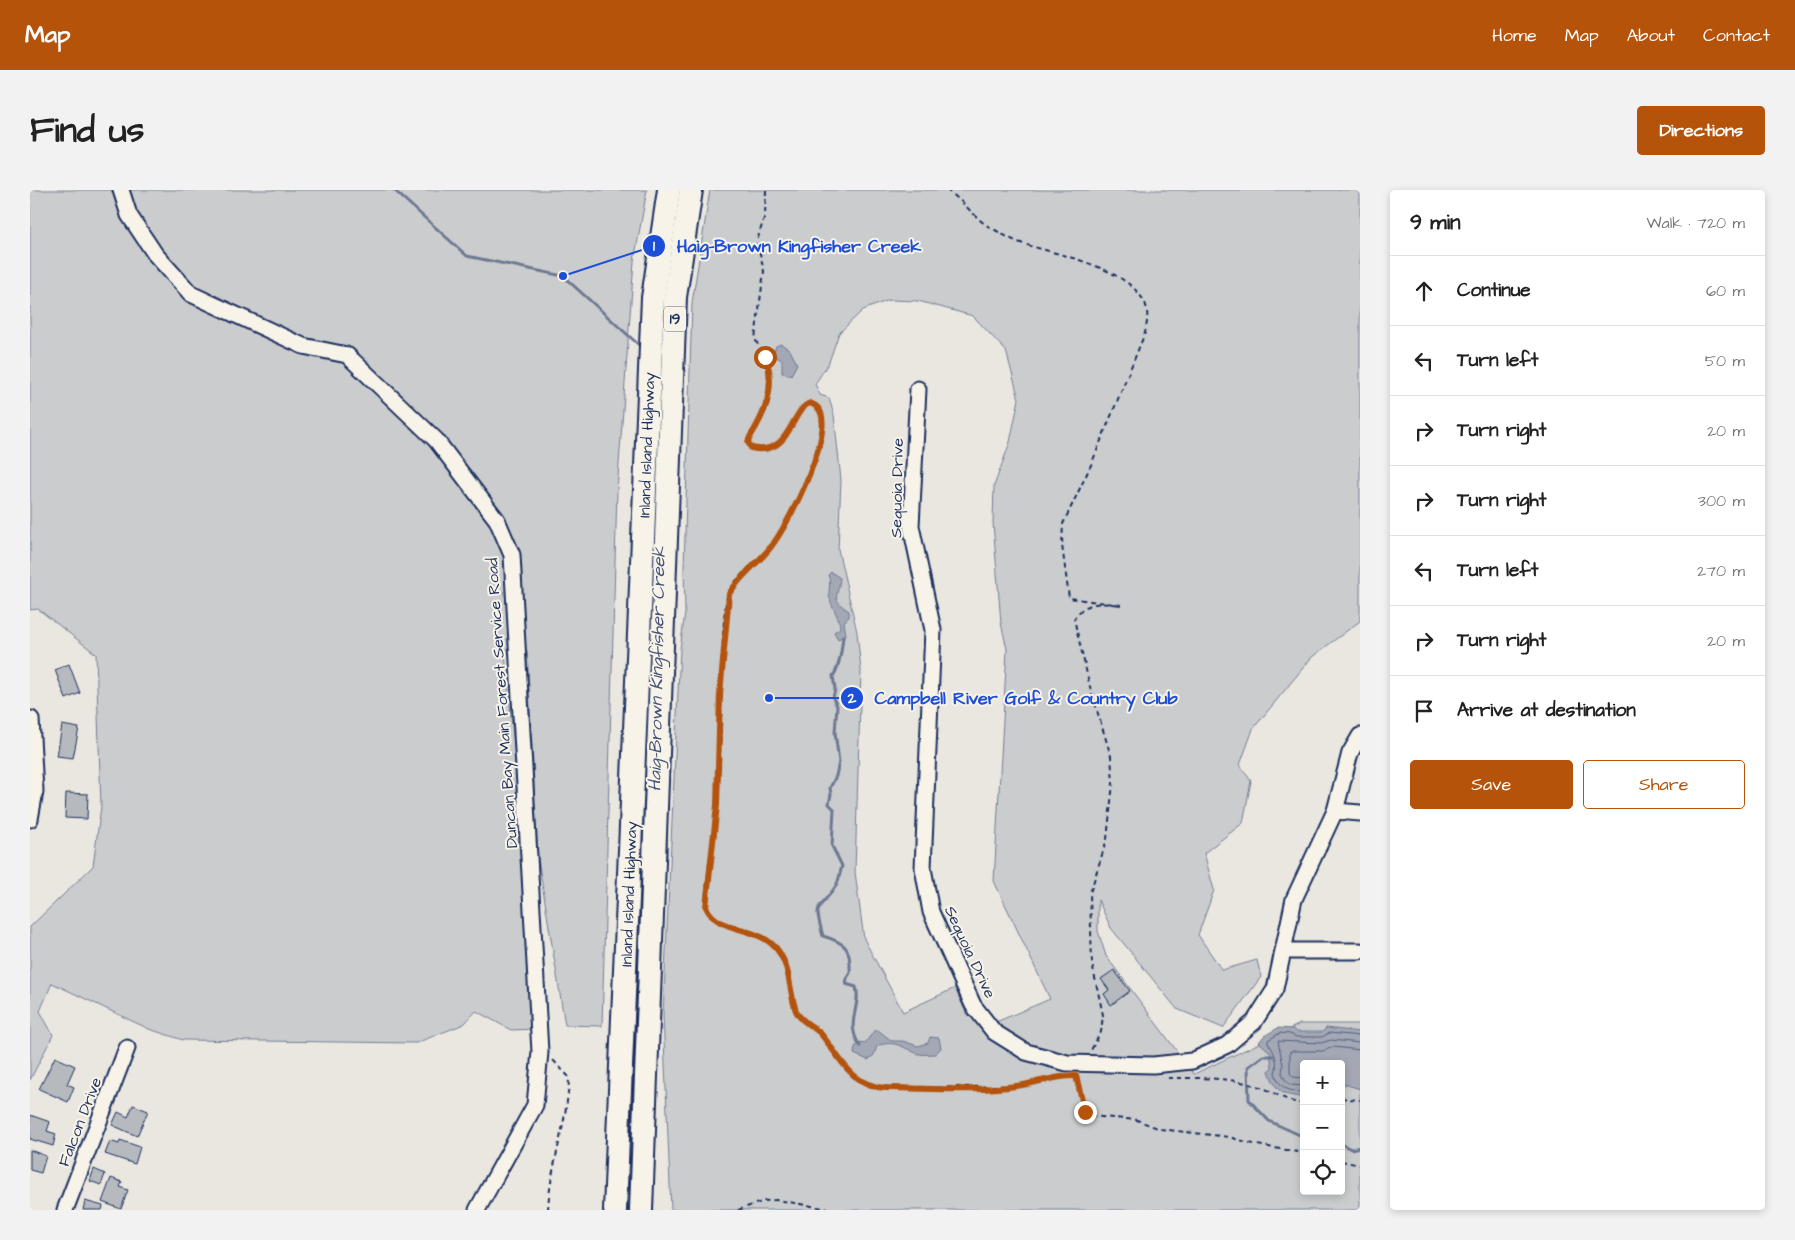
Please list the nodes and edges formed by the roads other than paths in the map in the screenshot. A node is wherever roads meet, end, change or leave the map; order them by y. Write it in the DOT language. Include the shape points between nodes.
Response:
graph roads {
  1 [pos="121,190"];
  2 [pos="669,190"];
  3 [pos="691,190"];
  4 [pos="918,388"];
  5 [pos="30,719"];
  6 [pos="1360,736"];
  7 [pos="1335,811"];
  8 [pos="1360,813"];
  9 [pos="30,819"];
  10 [pos="1283,951"];
  11 [pos="1360,952"];
  12 [pos="127,1048"];
  13 [pos="65,1210"];
  14 [pos="476,1210"];
  15 [pos="615,1210"];
  16 [pos="641,1210"];
  1 -- 14 [label="street, Duncan Bay Main Forest Service Road" via="129,215 155,254 191,294 303,346 348,355 436,440 497,520 512,555 540,1048 535,1105"];
  2 -- 15 [label="highway, Inland Island Highway / 19" via="653,298"];
  3 -- 16 [label="highway, Inland Island Highway / 19" via="675,297"];
  4 -- 10 [label="street, Sequoia Drive" via="911,526 933,630 923,868 931,912 973,1005 994,1032 1026,1052 1067,1063 1153,1065 1192,1061 1227,1045 1254,1022 1275,988"];
  5 -- 9 [label="street" via="35,791"];
  6 -- 7 [label="street, Sequoia Drive" via="1350,753"];
  7 -- 8 [label="street"];
  7 -- 10 [label="street, Sequoia Drive" via="1294,899"];
  10 -- 11 [label="street"];
  12 -- 13 [label="street, Falcon Drive"];
}
